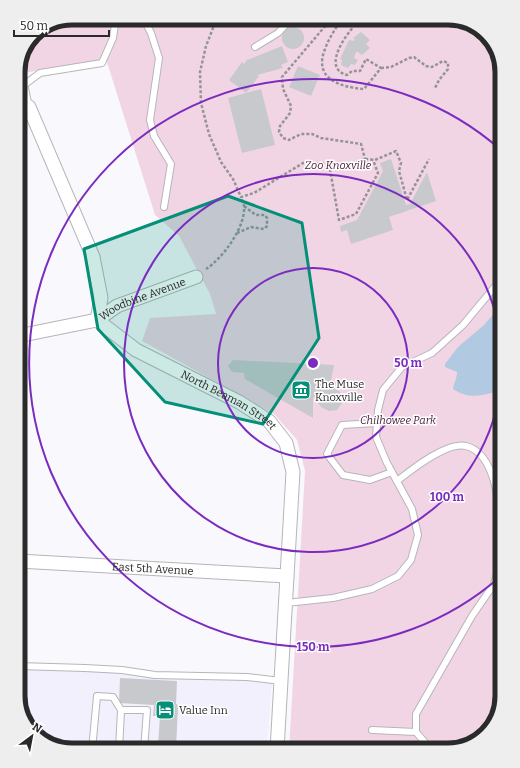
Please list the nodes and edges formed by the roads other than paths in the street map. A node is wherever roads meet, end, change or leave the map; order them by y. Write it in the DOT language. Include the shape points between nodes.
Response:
graph roads {
  1 [pos="115,25"];
  2 [pos="147,25"];
  3 [pos="285,25"];
  4 [pos="255,47"];
  5 [pos="25,84"];
  6 [pos="25,109"];
  7 [pos="164,206"];
  8 [pos="201,273"];
  9 [pos="495,286"];
  10 [pos="97,320"];
  11 [pos="25,335"];
  12 [pos="377,423"];
  13 [pos="392,472"];
  14 [pos="397,482"];
  15 [pos="495,488"];
  16 [pos="25,560"];
  17 [pos="287,576"];
  18 [pos="495,580"];
  19 [pos="286,603"];
  20 [pos="25,666"];
  21 [pos="281,681"];
  22 [pos="121,710"];
  23 [pos="372,730"];
  24 [pos="416,732"];
  25 [pos="93,743"];
  26 [pos="119,743"];
  27 [pos="145,743"];
  28 [pos="278,743"];
  29 [pos="425,743"];
  1 -- 5 [label="lane" via="113,38 102,63 40,73"];
  2 -- 7 [label="lane" via="159,58 150,120 154,136 171,164"];
  3 -- 4 [label="lane" via="278,33"];
  6 -- 10 [label="street" via="93,257 101,298"];
  8 -- 10 [label="street, Woodbine Avenue" via="117,306"];
  9 -- 12 [label="lane" via="463,325 432,353 402,367 383,390"];
  10 -- 11 [label="street, Woodbine Avenue"];
  10 -- 17 [label="street, North Beaman Street" via="136,350 239,402 269,421 286,443 293,472"];
  12 -- 13 [label="lane" via="376,437"];
  12 -- 13 [label="lane" via="342,425 327,454 344,475 370,480"];
  13 -- 14 [label="lane"];
  14 -- 15 [label="lane" via="441,450 465,445 485,460"];
  14 -- 19 [label="lane" via="412,509 418,535 411,560 398,576 372,589 332,598"];
  16 -- 17 [label="street, East 5th Avenue"];
  17 -- 19 [label="street, North Beaman Street"];
  18 -- 24 [label="lane" via="416,714"];
  19 -- 21 [label="street, North Beaman Street"];
  20 -- 21 [label="lane"];
  21 -- 28 [label="street, North Beaman Street"];
  22 -- 25 [label="lane" via="113,698 97,696"];
  22 -- 26 [label="lane"];
  22 -- 27 [label="lane" via="147,710"];
  23 -- 24 [label="lane"];
  24 -- 29 [label="lane"];
}
